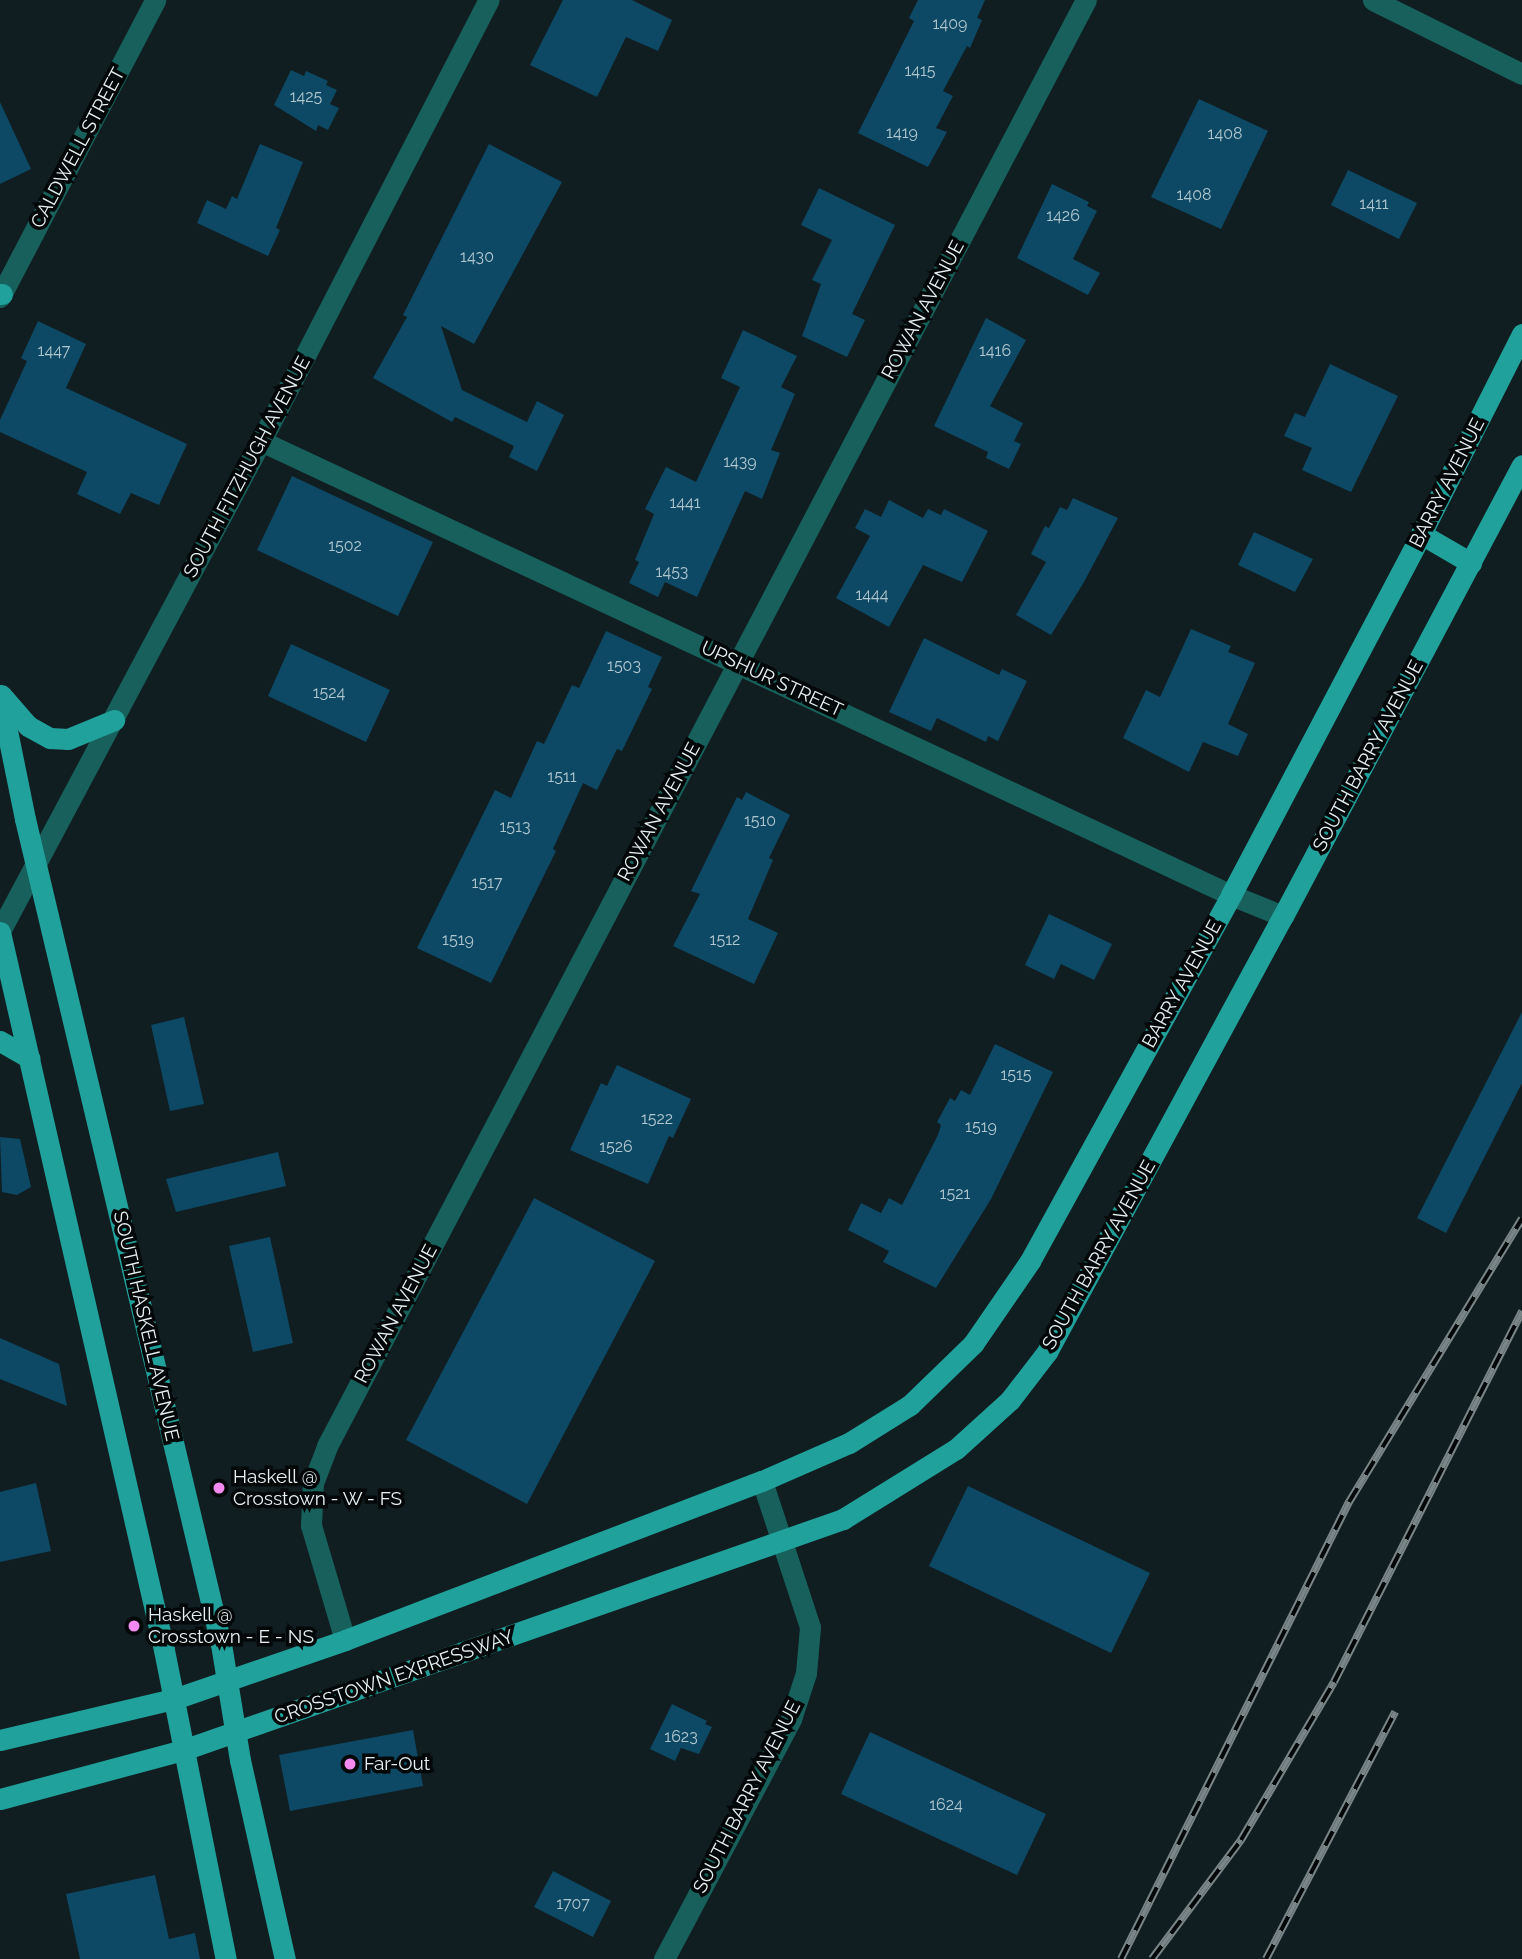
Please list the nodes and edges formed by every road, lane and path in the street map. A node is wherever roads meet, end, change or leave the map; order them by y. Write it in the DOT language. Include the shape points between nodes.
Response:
graph roads {
  1 [pos="155,0"];
  2 [pos="489,0"];
  3 [pos="1086,0"];
  4 [pos="1373,0"];
  5 [pos="1522,74"];
  6 [pos="1,295"];
  7 [pos="1522,334"];
  8 [pos="261,442"];
  9 [pos="1522,465"];
  10 [pos="1421,534"];
  11 [pos="1471,563"];
  12 [pos="737,663"];
  13 [pos="0,695"];
  14 [pos="114,720"];
  15 [pos="37,862"];
  16 [pos="1231,895"];
  17 [pos="1283,916"];
  18 [pos="0,932"];
  19 [pos="0,1041"];
  20 [pos="30,1058"];
  21 [pos="762,1481"];
  22 [pos="784,1540"];
  23 [pos="345,1640"];
  24 [pos="228,1683"];
  25 [pos="174,1699"];
  26 [pos="236,1732"];
  27 [pos="0,1740"];
  28 [pos="183,1750"];
  29 [pos="0,1799"];
  30 [pos="226,1959"];
  31 [pos="285,1959"];
  32 [pos="664,1959"];
  1 -- 6 [label="street, CALDWELL STREET"];
  2 -- 8 [label="street, SOUTH FITZHUGH AVENUE"];
  3 -- 12 [label="street, ROWAN AVENUE"];
  4 -- 5 [label="street"];
  7 -- 10 [label="main road, BARRY AVENUE"];
  8 -- 12 [label="street, UPSHUR STREET"];
  8 -- 14 [label="street, SOUTH FITZHUGH AVENUE"];
  9 -- 11 [label="main road, SOUTH BARRY AVENUE"];
  10 -- 11 [label="main road"];
  10 -- 16 [label="main road, BARRY AVENUE"];
  11 -- 17 [label="main road, SOUTH BARRY AVENUE"];
  12 -- 16 [label="street, UPSHUR STREET"];
  12 -- 23 [label="street, ROWAN AVENUE" via="327,1446 313,1483 311,1525"];
  13 -- 14 [label="main road" via="29,726 50,738 68,739"];
  13 -- 15 [label="main road, SOUTH HASKELL AVENUE"];
  14 -- 15 [label="street, SOUTH FITZHUGH AVENUE"];
  15 -- 18 [label="street, SOUTH FITZHUGH AVENUE"];
  15 -- 24 [label="main road, SOUTH HASKELL AVENUE"];
  16 -- 17 [label="street, UPSHUR STREET"];
  16 -- 21 [label="main road, BARRY AVENUE" via="1030,1261 973,1344 910,1405 849,1443"];
  17 -- 22 [label="main road, SOUTH BARRY AVENUE" via="1047,1352 1010,1400 956,1449 906,1482 843,1519"];
  18 -- 20 [label="main road"];
  19 -- 20 [label="main road"];
  20 -- 25 [label="main road"];
  21 -- 22 [label="street"];
  21 -- 23 [label="main road"];
  22 -- 26 [label="main road, CROSSTOWN EXPRESSWAY"];
  22 -- 32 [label="street, SOUTH BARRY AVENUE" via="810,1627 806,1673 791,1718"];
  23 -- 24 [label="main road"];
  24 -- 25 [label="main road"];
  24 -- 26 [label="main road, SOUTH HASKELL AVENUE"];
  25 -- 27 [label="main road"];
  25 -- 28 [label="main road"];
  26 -- 28 [label="main road, CROSSTOWN EXPRESSWAY"];
  26 -- 31 [label="main road, SOUTH HASKELL AVENUE"];
  28 -- 29 [label="main road, CROSSTOWN EXPRESSWAY"];
  28 -- 30 [label="main road"];
}
